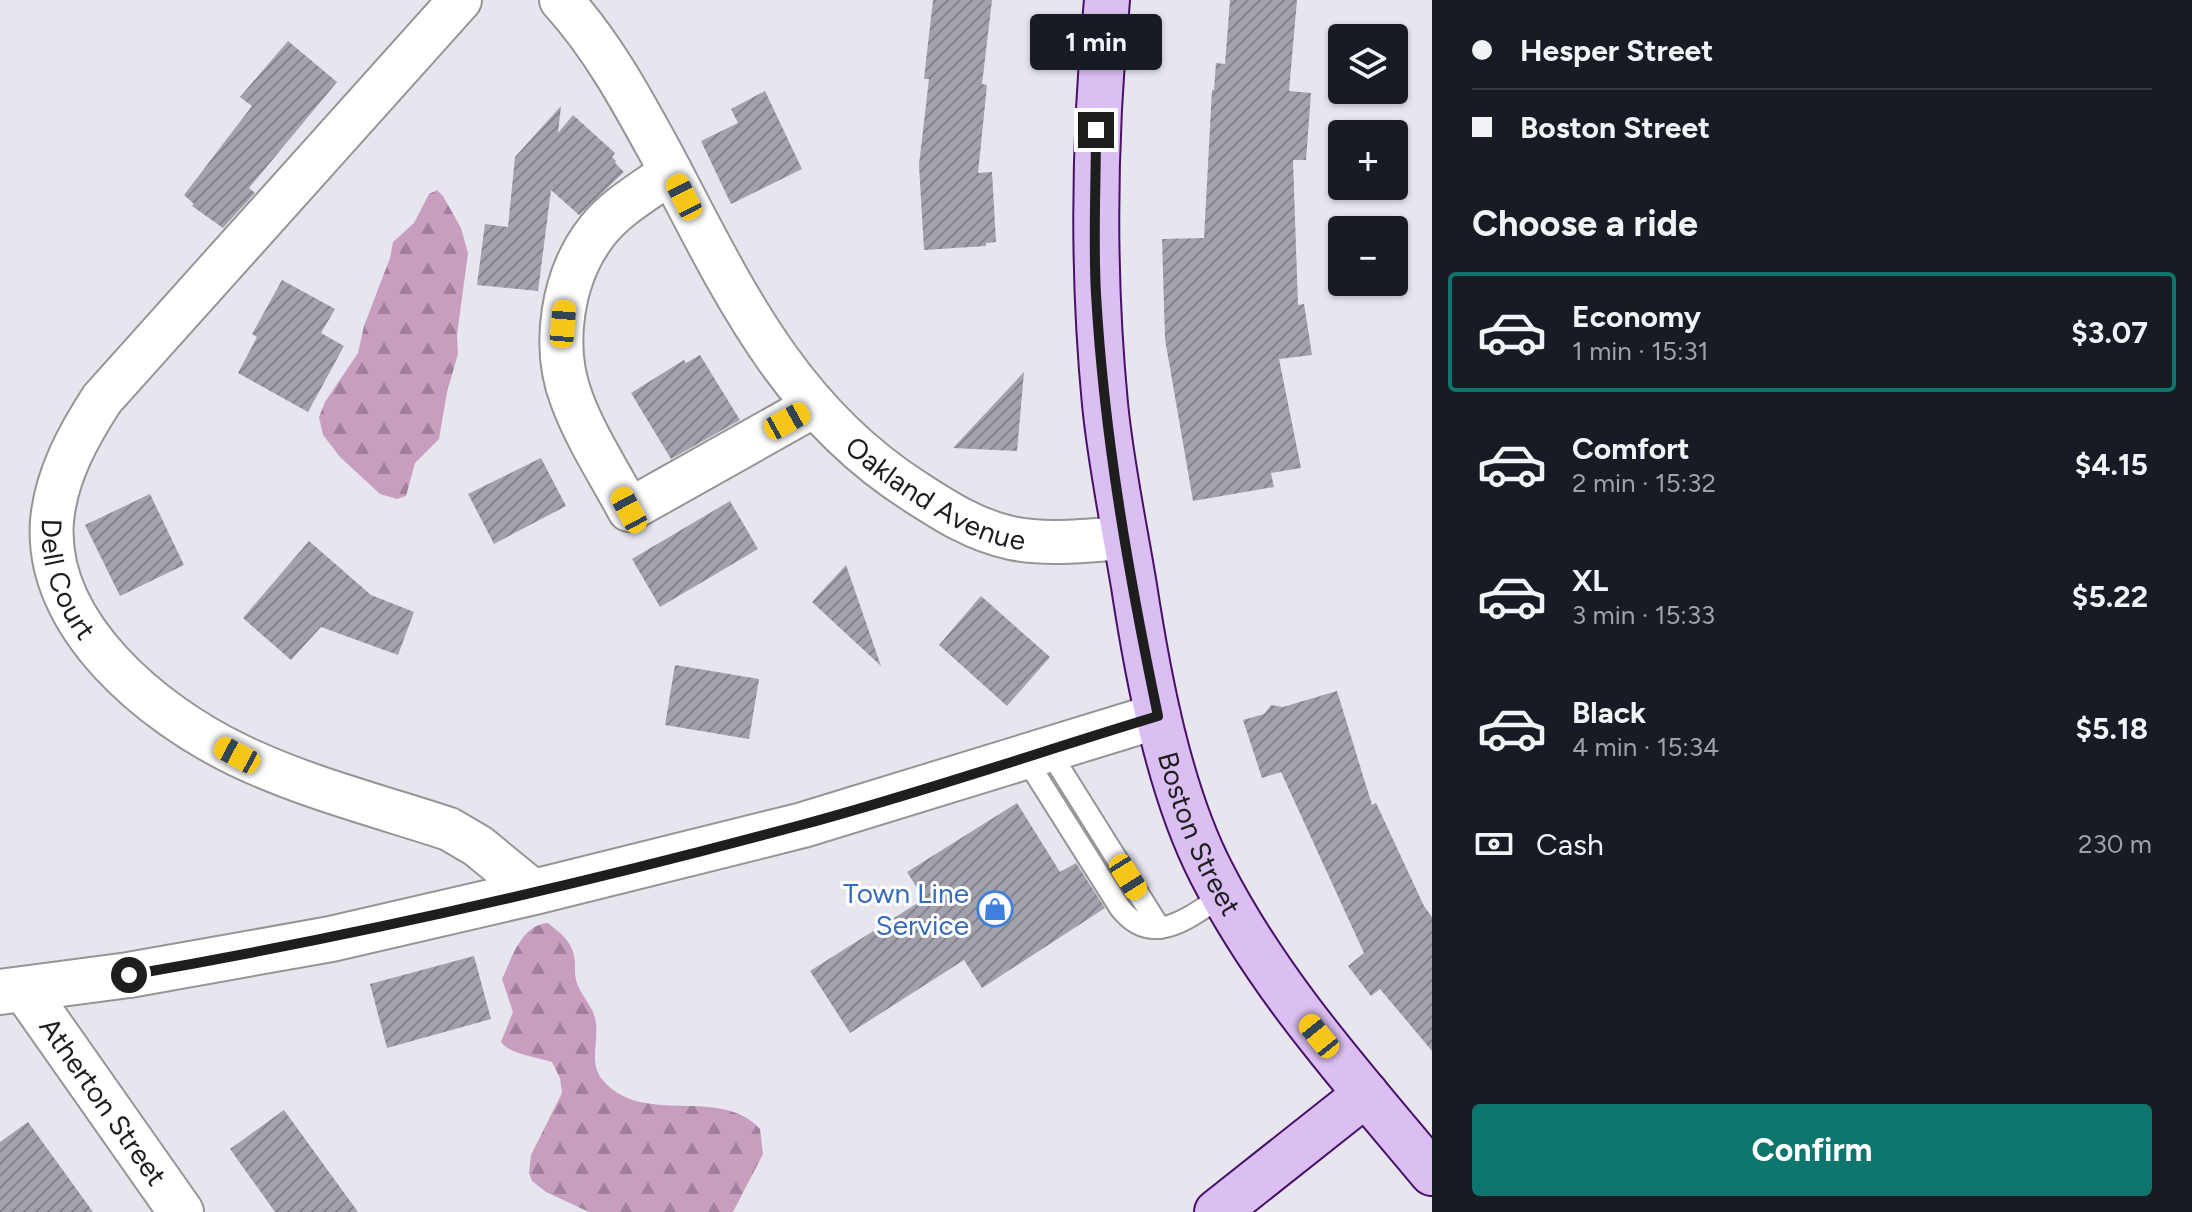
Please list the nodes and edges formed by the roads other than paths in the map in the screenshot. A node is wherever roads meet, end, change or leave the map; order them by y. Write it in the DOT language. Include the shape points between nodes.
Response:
graph roads {
  1 [pos="460,0"];
  2 [pos="561,0"];
  3 [pos="1107,0"];
  4 [pos="671,172"];
  5 [pos="814,406"];
  6 [pos="1126,538"];
  7 [pos="1158,716"];
  8 [pos="1036,753"];
  9 [pos="534,892"];
  10 [pos="1224,895"];
  11 [pos="13,991"];
  12 [pos="1366,1094"];
  13 [pos="1432,1173"];
  14 [pos="181,1212"];
  15 [pos="1217,1212"];
  1 -- 9 [label="street, Dell Court" via="102,399 64,470 53,544 62,586 89,635 154,704 256,763 449,829"];
  2 -- 4 [label="street, Oakland Avenue" via="623,84"];
  3 -- 6 [label="main road, Boston Street" via="1096,130 1096,291 1105,407"];
  4 -- 5 [label="street, Oakland Avenue" via="735,296"];
  4 -- 5 [label="street" via="599,229 581,256 565,305 564,361 572,399 629,510"];
  5 -- 6 [label="street, Oakland Avenue" via="873,463 981,530 1028,540"];
  6 -- 7 [label="main road, Boston Street"];
  7 -- 8 [label="street"];
  7 -- 10 [label="main road, Boston Street" via="1189,816"];
  8 -- 9 [label="street" via="803,825"];
  8 -- 10 [label="lane" via="1125,915 1139,925 1160,928"];
  9 -- 11 [label="street" via="331,939"];
  10 -- 12 [label="main road, Boston Street" via="1255,950"];
  11 -- 14 [label="street, Atherton Street"];
  12 -- 13 [label="main road, Boston Street"];
  12 -- 15 [label="main road"];
}
